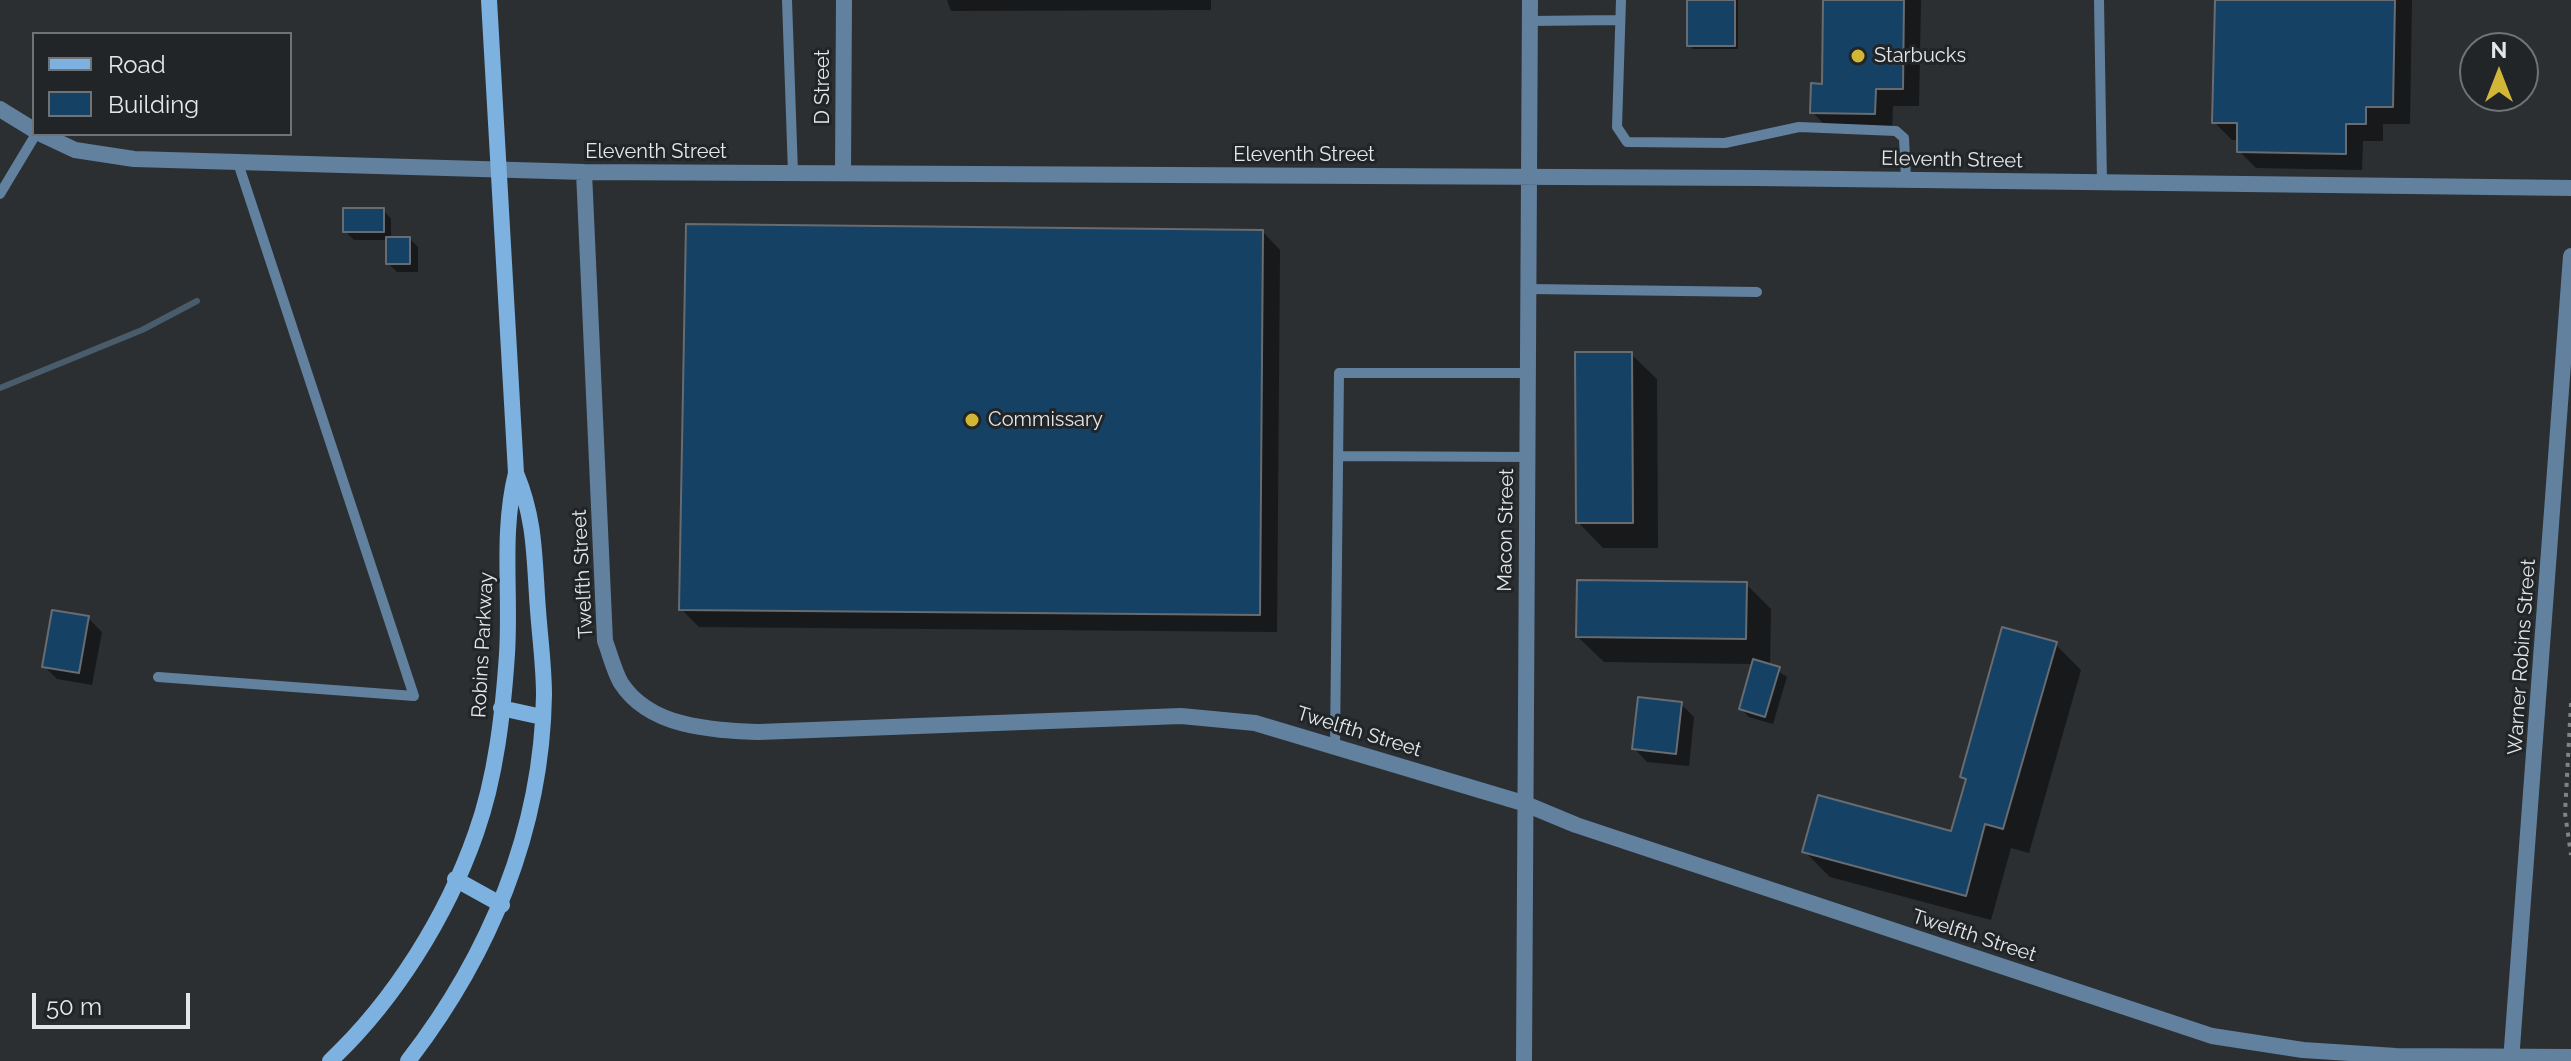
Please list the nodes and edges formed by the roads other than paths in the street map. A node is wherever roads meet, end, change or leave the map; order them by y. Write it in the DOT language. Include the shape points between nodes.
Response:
graph roads {
  1 [pos="489,0"];
  2 [pos="787,0"];
  3 [pos="844,0"];
  4 [pos="1530,0"];
  5 [pos="1621,0"];
  6 [pos="2099,0"];
  7 [pos="1620,20"];
  8 [pos="1530,21"];
  9 [pos="0,109"];
  10 [pos="32,130"];
  11 [pos="35,136"];
  12 [pos="44,136"];
  13 [pos="238,163"];
  14 [pos="499,169"];
  15 [pos="584,172"];
  16 [pos="793,173"];
  17 [pos="843,173"];
  18 [pos="1531,176"];
  19 [pos="1906,179"];
  20 [pos="2102,182"];
  21 [pos="2571,188"];
  22 [pos="0,194"];
  23 [pos="2571,256"];
  24 [pos="1529,289"];
  25 [pos="1757,292"];
  26 [pos="1528,373"];
  27 [pos="1338,456"];
  28 [pos="1527,457"];
  29 [pos="516,473"];
  30 [pos="158,677"];
  31 [pos="501,708"];
  32 [pos="542,717"];
  33 [pos="1335,745"];
  34 [pos="1523,803"];
  35 [pos="455,879"];
  36 [pos="502,905"];
  37 [pos="2571,1057"];
  38 [pos="2511,1059"];
  39 [pos="330,1061"];
  40 [pos="408,1061"];
  41 [pos="1524,1061"];
  1 -- 14 [label="street, Robins Parkway"];
  2 -- 16 [label="lane"];
  3 -- 17 [label="street, D Street"];
  4 -- 8 [label="street, Macon Street"];
  5 -- 7 [label="lane"];
  6 -- 20 [label="lane"];
  7 -- 8 [label="lane"];
  7 -- 19 [label="lane" via="1617,127 1627,142 1725,143 1799,127 1896,131 1904,138"];
  8 -- 18 [label="street, Macon Street"];
  9 -- 10 [label="street, Eleventh Street"];
  11 -- 22 [label="lane"];
  12 -- 13 [label="street, Eleventh Street" via="75,150 134,159"];
  13 -- 14 [label="street, Eleventh Street"];
  13 -- 30 [label="lane" via="414,696"];
  14 -- 15 [label="street, Eleventh Street"];
  14 -- 29 [label="street, Robins Parkway"];
  15 -- 16 [label="street, Eleventh Street"];
  15 -- 33 [label="street, Twelfth Street" via="605,641 621,683 650,711 705,728 759,732 1181,716 1255,723"];
  16 -- 17 [label="street, Eleventh Street"];
  17 -- 18 [label="street, Eleventh Street"];
  18 -- 19 [label="street, Eleventh Street"];
  18 -- 24 [label="street, Macon Street"];
  19 -- 20 [label="street, Eleventh Street"];
  20 -- 21 [label="street, Eleventh Street"];
  23 -- 38 [label="street, Warner Robins Street"];
  24 -- 25 [label="lane"];
  24 -- 26 [label="street, Macon Street"];
  26 -- 27 [label="lane" via="1339,373"];
  26 -- 28 [label="street, Macon Street"];
  27 -- 28 [label="lane"];
  27 -- 33 [label="lane"];
  28 -- 34 [label="street, Macon Street"];
  29 -- 31 [label="street, Robins Parkway" via="506,512 507,651"];
  29 -- 32 [label="street, Robins Parkway" via="531,509"];
  31 -- 32 [label="street"];
  31 -- 35 [label="street, Robins Parkway" via="476,833"];
  32 -- 36 [label="street, Robins Parkway" via="526,825"];
  33 -- 34 [label="street, Twelfth Street"];
  34 -- 38 [label="street, Twelfth Street" via="2212,1036 2303,1050"];
  34 -- 41 [label="street, Macon Street"];
  35 -- 36 [label="street"];
  35 -- 39 [label="street, Robins Parkway" via="413,960"];
  36 -- 40 [label="street, Robins Parkway" via="473,966"];
  37 -- 38 [label="street, Twelfth Street"];
}
